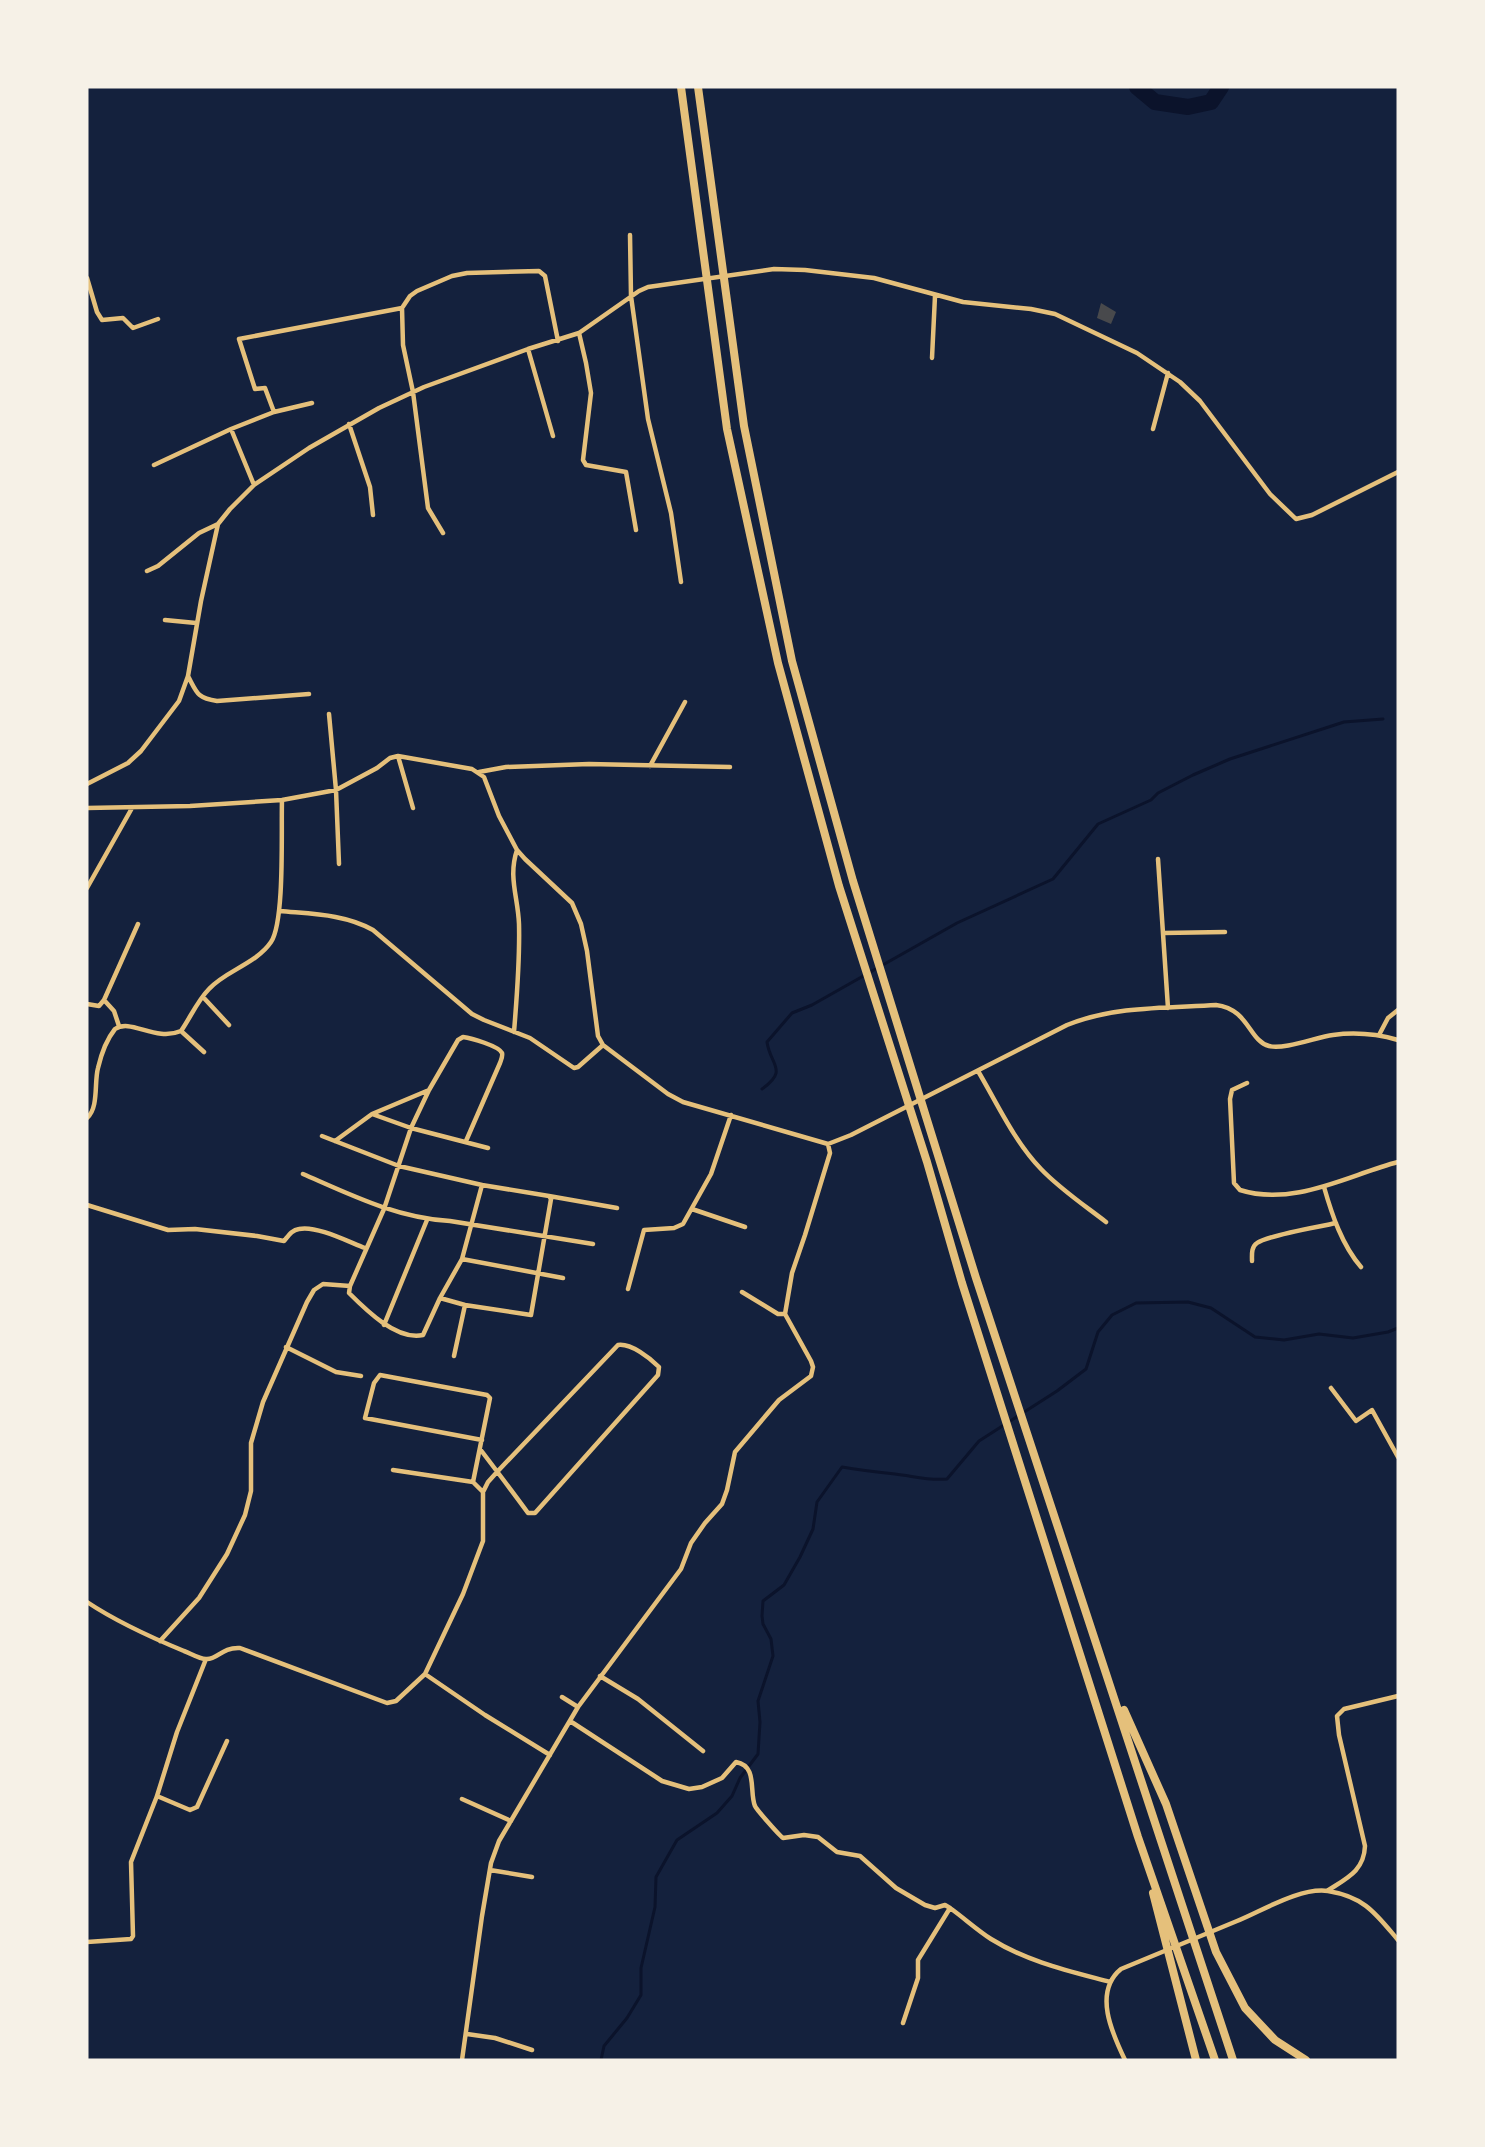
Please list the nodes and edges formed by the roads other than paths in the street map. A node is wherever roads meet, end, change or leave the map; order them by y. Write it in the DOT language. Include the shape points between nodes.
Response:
graph roads {
  1 [pos="681,87"];
  2 [pos="698,87"];
  3 [pos="630,235"];
  4 [pos="87,278"];
  5 [pos="631,296"];
  6 [pos="934,296"];
  7 [pos="402,308"];
  8 [pos="158,319"];
  9 [pos="579,333"];
  10 [pos="558,341"];
  11 [pos="528,349"];
  12 [pos="932,358"];
  13 [pos="1168,373"];
  14 [pos="413,392"];
  15 [pos="312,403"];
  16 [pos="274,412"];
  17 [pos="349,424"];
  18 [pos="231,429"];
  19 [pos="1153,429"];
  20 [pos="553,436"];
  21 [pos="154,465"];
  22 [pos="1398,472"];
  23 [pos="254,485"];
  24 [pos="374,515"];
  25 [pos="218,524"];
  26 [pos="636,530"];
  27 [pos="443,533"];
  28 [pos="147,571"];
  29 [pos="681,582"];
  30 [pos="165,620"];
  31 [pos="196,623"];
  32 [pos="188,676"];
  33 [pos="309,694"];
  34 [pos="685,702"];
  35 [pos="328,714"];
  36 [pos="398,756"];
  37 [pos="650,766"];
  38 [pos="730,767"];
  39 [pos="479,772"];
  40 [pos="87,784"];
  41 [pos="336,790"];
  42 [pos="282,800"];
  43 [pos="87,808"];
  44 [pos="132,808"];
  45 [pos="413,808"];
  46 [pos="518,850"];
  47 [pos="1158,859"];
  48 [pos="339,864"];
  49 [pos="87,888"];
  50 [pos="280,911"];
  51 [pos="138,924"];
  52 [pos="1225,932"];
  53 [pos="1163,933"];
  54 [pos="203,997"];
  55 [pos="104,1000"];
  56 [pos="87,1004"];
  57 [pos="1168,1008"];
  58 [pos="1398,1010"];
  59 [pos="229,1025"];
  60 [pos="119,1026"];
  61 [pos="181,1031"];
  62 [pos="514,1032"];
  63 [pos="1379,1035"];
  64 [pos="1398,1040"];
  65 [pos="603,1045"];
  66 [pos="204,1052"];
  67 [pos="978,1071"];
  68 [pos="1247,1083"];
  69 [pos="429,1090"];
  70 [pos="372,1114"];
  71 [pos="731,1115"];
  72 [pos="87,1118"];
  73 [pos="411,1128"];
  74 [pos="322,1136"];
  75 [pos="335,1141"];
  76 [pos="466,1142"];
  77 [pos="828,1144"];
  78 [pos="488,1148"];
  79 [pos="1398,1162"];
  80 [pos="399,1166"];
  81 [pos="303,1174"];
  82 [pos="482,1185"];
  83 [pos="1324,1187"];
  84 [pos="549,1196"];
  85 [pos="87,1205"];
  86 [pos="617,1208"];
  87 [pos="384,1209"];
  88 [pos="692,1209"];
  89 [pos="427,1220"];
  90 [pos="1106,1222"];
  91 [pos="1336,1223"];
  92 [pos="472,1224"];
  93 [pos="745,1227"];
  94 [pos="544,1235"];
  95 [pos="593,1244"];
  96 [pos="365,1248"];
  97 [pos="462,1259"];
  98 [pos="1252,1261"];
  99 [pos="1361,1267"];
  100 [pos="537,1274"];
  101 [pos="563,1278"];
  102 [pos="350,1286"];
  103 [pos="628,1289"];
  104 [pos="742,1292"];
  105 [pos="440,1298"];
  106 [pos="465,1305"];
  107 [pos="785,1314"];
  108 [pos="384,1325"];
  109 [pos="286,1347"];
  110 [pos="454,1356"];
  111 [pos="360,1376"];
  112 [pos="1331,1388"];
  113 [pos="482,1440"];
  114 [pos="480,1449"];
  115 [pos="1398,1457"];
  116 [pos="393,1470"];
  117 [pos="497,1472"];
  118 [pos="473,1482"];
  119 [pos="483,1492"];
  120 [pos="87,1602"];
  121 [pos="160,1641"];
  122 [pos="206,1659"];
  123 [pos="424,1674"];
  124 [pos="600,1676"];
  125 [pos="1108,1676"];
  126 [pos="1398,1696"];
  127 [pos="562,1697"];
  128 [pos="578,1707"];
  129 [pos="570,1721"];
  130 [pos="227,1741"];
  131 [pos="704,1751"];
  132 [pos="550,1755"];
  133 [pos="157,1796"];
  134 [pos="462,1799"];
  135 [pos="511,1821"];
  136 [pos="1138,1837"];
  137 [pos="490,1870"];
  138 [pos="532,1877"];
  139 [pos="1327,1891"];
  140 [pos="950,1908"];
  141 [pos="1398,1940"];
  142 [pos="87,1942"];
  143 [pos="1110,1982"];
  144 [pos="903,2023"];
  145 [pos="467,2034"];
  146 [pos="532,2050"];
  147 [pos="462,2060"];
  148 [pos="1125,2060"];
  149 [pos="1196,2060"];
  150 [pos="1215,2060"];
  151 [pos="1233,2060"];
  152 [pos="1306,2060"];
  1 -- 136 [label="highway" via="727,429 778,663 839,886"];
  2 -- 125 [label="highway" via="744,426 792,661 853,881 976,1278"];
  3 -- 5 [label="street"];
  4 -- 8 [label="street" via="102,320 123,318 133,328"];
  5 -- 6 [label="street" via="648,287 774,269 874,278"];
  5 -- 9 [label="street"];
  5 -- 29 [label="street" via="648,419 671,513"];
  6 -- 12 [label="street"];
  6 -- 13 [label="street" via="1055,314 1137,353"];
  7 -- 10 [label="street" via="417,291 452,276 539,271 545,276"];
  7 -- 14 [label="street" via="403,345"];
  7 -- 16 [label="street" via="238,339 255,389 265,388"];
  9 -- 10 [label="street"];
  9 -- 26 [label="street" via="591,393 583,460 586,465 626,472"];
  10 -- 11 [label="street"];
  11 -- 14 [label="street"];
  11 -- 20 [label="street"];
  13 -- 19 [label="street"];
  13 -- 22 [label="street" via="1200,401 1270,494 1296,519"];
  14 -- 17 [label="street"];
  14 -- 27 [label="street" via="428,508"];
  15 -- 16 [label="street"];
  16 -- 18 [label="street"];
  17 -- 23 [label="street"];
  17 -- 24 [label="street" via="370,487"];
  18 -- 21 [label="street"];
  18 -- 23 [label="street"];
  23 -- 25 [label="street"];
  25 -- 28 [label="street" via="199,532"];
  25 -- 31 [label="street"];
  30 -- 31 [label="street"];
  31 -- 32 [label="street"];
  32 -- 33 [label="street" via="199,696 217,701"];
  32 -- 40 [label="street" via="179,701 141,752"];
  34 -- 37 [label="street"];
  35 -- 41 [label="street"];
  36 -- 39 [label="street"];
  36 -- 41 [label="street"];
  36 -- 45 [label="street"];
  37 -- 38 [label="street"];
  37 -- 39 [label="street" via="577,764"];
  39 -- 46 [label="street"];
  41 -- 42 [label="street"];
  41 -- 48 [label="street"];
  42 -- 44 [label="street"];
  42 -- 50 [label="street"];
  43 -- 44 [label="street"];
  44 -- 49 [label="street"];
  46 -- 62 [label="street" via="512,867 519,922"];
  46 -- 65 [label="street" via="577,912 587,951 598,1036"];
  47 -- 53 [label="street"];
  50 -- 54 [label="street" via="272,940 264,950 211,987"];
  50 -- 62 [label="street" via="360,923 472,1014"];
  51 -- 55 [label="street"];
  52 -- 53 [label="street"];
  53 -- 57 [label="street"];
  54 -- 59 [label="street"];
  54 -- 61 [label="street"];
  55 -- 56 [label="street" via="99,1006"];
  55 -- 60 [label="street" via="114,1011"];
  57 -- 63 [label="street" via="1228,1007 1261,1041 1273,1047 1333,1035"];
  57 -- 67 [label="street" via="1084,1018"];
  58 -- 63 [label="street" via="1388,1018"];
  60 -- 61 [label="street" via="164,1036"];
  60 -- 72 [label="street" via="112,1033 98,1068 93,1110"];
  61 -- 66 [label="street"];
  62 -- 65 [label="street" via="530,1038 575,1069"];
  63 -- 64 [label="street"];
  65 -- 71 [label="street" via="668,1094"];
  67 -- 77 [label="street"];
  67 -- 90 [label="street" via="1024,1149 1061,1188"];
  68 -- 83 [label="street" via="1230,1094 1236,1186 1245,1191 1279,1195"];
  69 -- 70 [label="street"];
  69 -- 73 [label="street"];
  69 -- 76 [label="street" via="460,1038 500,1050 502,1058"];
  70 -- 73 [label="street"];
  70 -- 75 [label="street"];
  71 -- 77 [label="street"];
  71 -- 88 [label="street" via="711,1174"];
  73 -- 76 [label="street"];
  73 -- 80 [label="street"];
  74 -- 75 [label="street"];
  75 -- 80 [label="street"];
  76 -- 78 [label="street"];
  77 -- 107 [label="street" via="830,1153 792,1273"];
  79 -- 83 [label="street"];
  80 -- 82 [label="street"];
  80 -- 87 [label="street"];
  81 -- 87 [label="street"];
  82 -- 84 [label="street"];
  82 -- 92 [label="street"];
  83 -- 91 [label="street"];
  84 -- 86 [label="street"];
  84 -- 94 [label="street"];
  85 -- 96 [label="street" via="168,1230 195,1229 284,1241 291,1232 312,1228"];
  87 -- 89 [label="street"];
  87 -- 96 [label="street"];
  88 -- 93 [label="street"];
  88 -- 103 [label="street" via="683,1224 674,1228 644,1230"];
  89 -- 92 [label="street"];
  89 -- 108 [label="street"];
  91 -- 98 [label="street" via="1256,1243"];
  91 -- 99 [label="street"];
  92 -- 94 [label="street"];
  92 -- 97 [label="street"];
  94 -- 95 [label="street"];
  94 -- 100 [label="street"];
  96 -- 102 [label="street"];
  97 -- 100 [label="street"];
  97 -- 105 [label="street"];
  100 -- 101 [label="street"];
  100 -- 106 [label="street" via="529,1316"];
  102 -- 108 [label="street" via="349,1293"];
  102 -- 109 [label="street" via="323,1284 314,1290"];
  104 -- 107 [label="street" via="778,1314"];
  105 -- 106 [label="street"];
  105 -- 108 [label="street" via="423,1335 410,1335"];
  106 -- 110 [label="street"];
  107 -- 124 [label="street" via="811,1361 811,1376 779,1400 735,1452 722,1504 691,1543 681,1569"];
  109 -- 111 [label="street" via="336,1372"];
  109 -- 121 [label="street" via="251,1443 251,1491 245,1515 227,1554 199,1598"];
  112 -- 115 [label="street" via="1356,1420 1372,1410"];
  113 -- 113 [label="street" via="365,1418 374,1383 380,1375 487,1395 490,1401"];
  113 -- 114 [label="street"];
  114 -- 117 [label="street"];
  114 -- 118 [label="street"];
  116 -- 118 [label="street"];
  117 -- 117 [label="street" via="618,1345 632,1348 659,1367 658,1375 535,1513 528,1513"];
  117 -- 119 [label="street"];
  118 -- 119 [label="street"];
  119 -- 123 [label="street" via="483,1541 463,1594"];
  120 -- 121 [label="street"];
  121 -- 122 [label="street"];
  122 -- 123 [label="street" via="230,1647 240,1648 387,1704 396,1701"];
  122 -- 133 [label="street"];
  123 -- 132 [label="street"];
  124 -- 128 [label="street"];
  124 -- 131 [label="street" via="638,1699"];
  125 -- 151 [label="highway"];
  125 -- 152 [label="highway" via="1166,1804 1216,1952 1245,2008 1275,2040"];
  126 -- 139 [label="street" via="1344,1709 1337,1716 1365,1853 1357,1869"];
  127 -- 128 [label="street"];
  128 -- 129 [label="street"];
  129 -- 132 [label="street"];
  129 -- 140 [label="street" via="662,1781 689,1789 722,1778 736,1762 743,1764 750,1773 757,1810 783,1838 818,1837 837,1852 860,1856 896,1887 925,1905"];
  130 -- 133 [label="street" via="197,1807 190,1810"];
  132 -- 135 [label="street"];
  133 -- 142 [label="street" via="132,1862 133,1936 124,1941"];
  134 -- 135 [label="street"];
  135 -- 137 [label="street" via="494,1851"];
  136 -- 149 [label="highway"];
  136 -- 150 [label="highway"];
  137 -- 138 [label="street"];
  137 -- 145 [label="street"];
  139 -- 141 [label="street" via="1357,1900 1378,1914"];
  139 -- 143 [label="street" via="1299,1895 1121,1969"];
  140 -- 143 [label="street" via="991,1939 1025,1957"];
  140 -- 144 [label="street" via="918,1960 918,1978"];
  143 -- 148 [label="street" via="1109,2025"];
  145 -- 146 [label="street"];
  145 -- 147 [label="street"];
}
